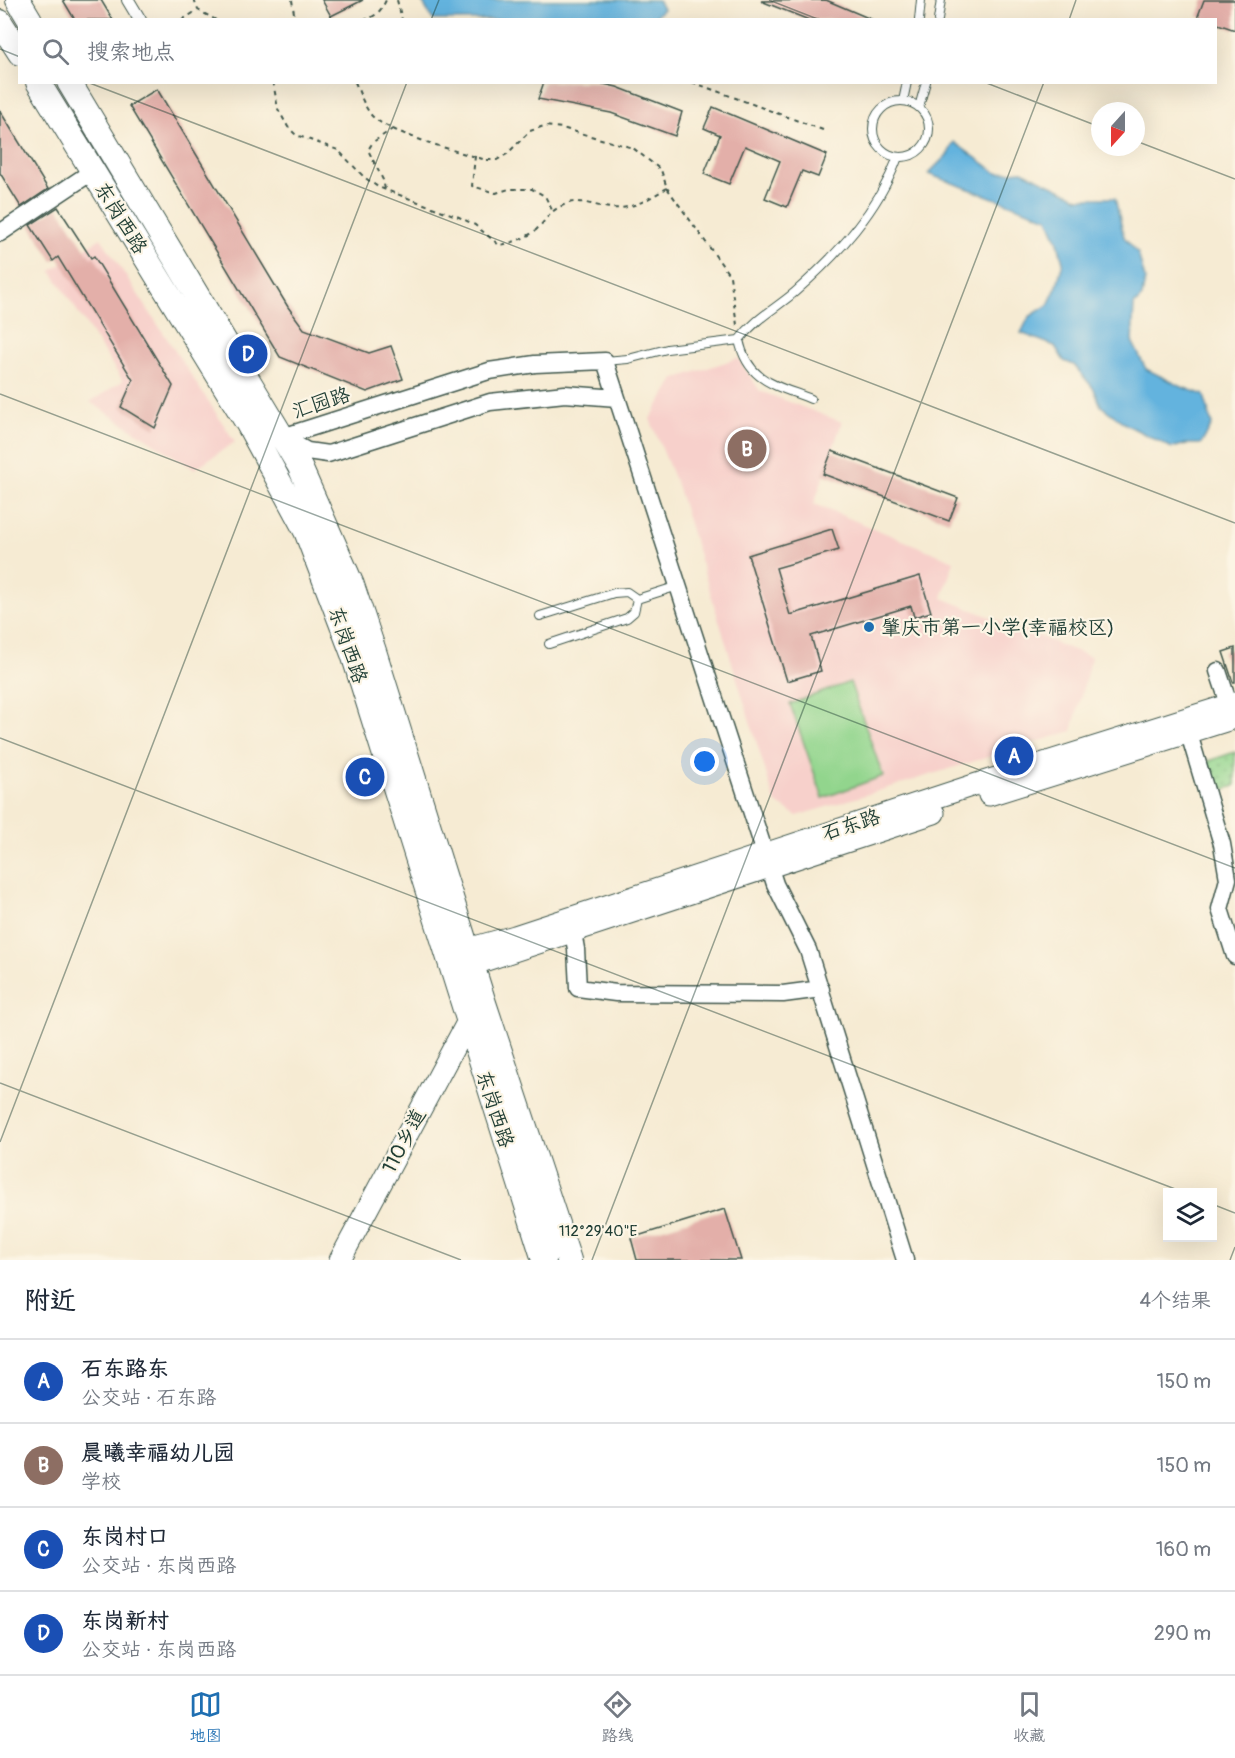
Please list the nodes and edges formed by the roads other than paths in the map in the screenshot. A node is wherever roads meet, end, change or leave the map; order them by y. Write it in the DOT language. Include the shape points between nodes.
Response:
graph roads {
  1 [pos="18,0"];
  2 [pos="128,0"];
  3 [pos="921,0"];
  4 [pos="941,0"];
  5 [pos="29,18"];
  6 [pos="139,18"];
  7 [pos="919,18"];
  8 [pos="938,18"];
  9 [pos="0,22"];
  10 [pos="18,50"];
  11 [pos="39,84"];
  12 [pos="70,84"];
  13 [pos="907,84"];
  14 [pos="925,84"];
  15 [pos="903,101"];
  16 [pos="919,107"];
  17 [pos="898,157"];
  18 [pos="93,171"];
  19 [pos="0,233"];
  20 [pos="739,340"];
  21 [pos="605,361"];
  22 [pos="617,398"];
  23 [pos="811,399"];
  24 [pos="282,438"];
  25 [pos="678,586"];
  26 [pos="637,599"];
  27 [pos="540,616"];
  28 [pos="549,644"];
  29 [pos="1218,671"];
  30 [pos="1233,708"];
  31 [pos="1189,734"];
  32 [pos="767,860"];
  33 [pos="573,933"];
  34 [pos="1235,956"];
  35 [pos="460,960"];
  36 [pos="821,989"];
  37 [pos="468,1022"];
  38 [pos="340,1260"];
  39 [pos="544,1260"];
  40 [pos="569,1260"];
  41 [pos="905,1260"];
  1 -- 5 [label="main road"];
  2 -- 6 [label="street"];
  3 -- 7 [label="lane"];
  4 -- 8 [label="lane"];
  9 -- 10 [label="main road"];
  11 -- 18 [label="main road, 东岗西路"];
  12 -- 24 [label="main road, 东岗西路"];
  13 -- 15 [label="lane"];
  14 -- 16 [label="lane"];
  15 -- 16 [label="lane"];
  15 -- 17 [label="lane" via="885,106 873,121 880,149"];
  16 -- 17 [label="lane" via="929,123 927,140 916,154"];
  17 -- 20 [label="lane" via="871,210 831,257 794,292 750,325"];
  18 -- 19 [label="street"];
  18 -- 35 [label="main road, 东岗西路" via="248,424 306,531"];
  20 -- 21 [label="lane"];
  20 -- 23 [label="lane" via="743,357 762,380"];
  21 -- 22 [label="street"];
  21 -- 24 [label="street, 汇园路" via="535,364 489,371"];
  22 -- 24 [label="street, 汇园路" via="565,394 490,402 328,454 307,451"];
  22 -- 25 [label="street"];
  24 -- 35 [label="main road, 东岗西路" via="299,465 352,585"];
  25 -- 26 [label="lane"];
  25 -- 32 [label="street"];
  26 -- 27 [label="lane" via="627,592 614,593"];
  26 -- 28 [label="lane" via="634,612 627,618"];
  29 -- 30 [label="street"];
  30 -- 31 [label="street, 石东路"];
  30 -- 32 [label="street, 石东路"];
  31 -- 32 [label="street, 石东路"];
  31 -- 34 [label="street" via="1222,844 1228,879 1220,909"];
  32 -- 33 [label="street, 石东路"];
  32 -- 35 [label="street, 石东路" via="505,939"];
  32 -- 36 [label="street" via="808,950"];
  33 -- 35 [label="street, 石东路"];
  33 -- 36 [label="street" via="578,988 616,993 783,994"];
  35 -- 37 [label="main road, 东岗西路"];
  35 -- 40 [label="main road, 东岗西路"];
  36 -- 41 [label="street"];
  37 -- 38 [label="street, 110乡道"];
  37 -- 39 [label="main road, 东岗西路"];
}
